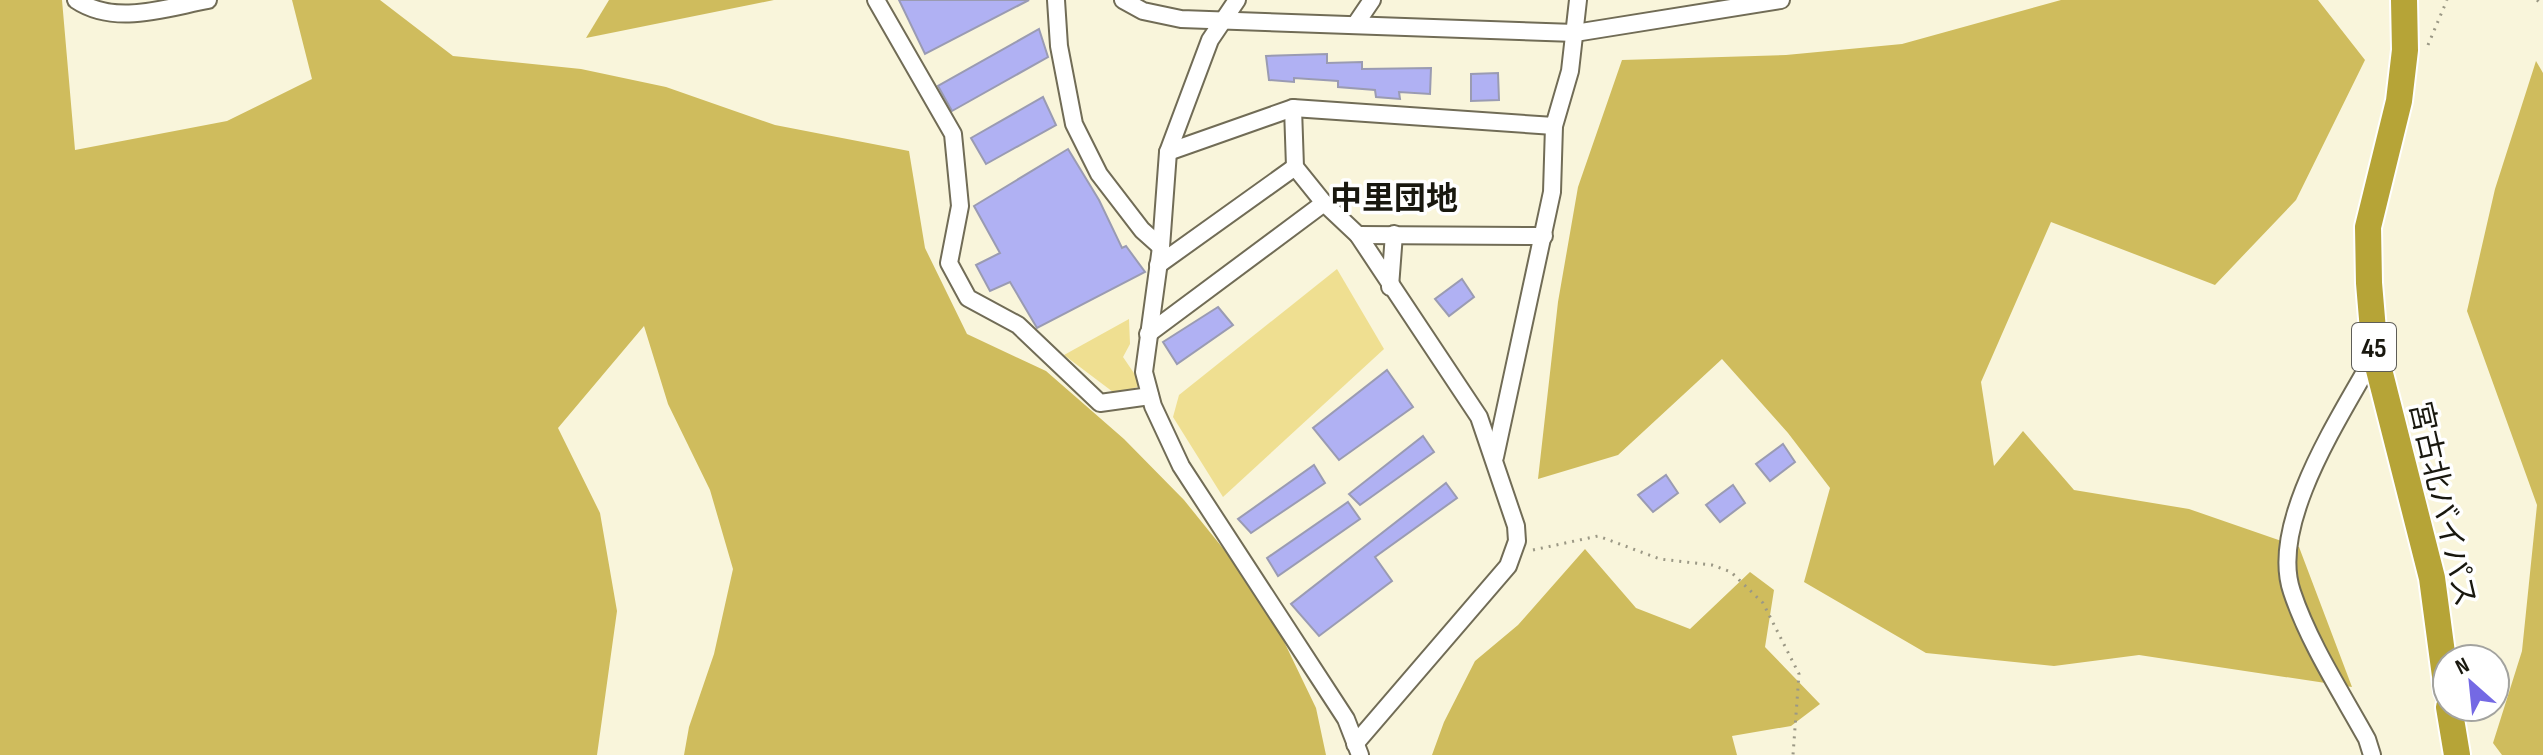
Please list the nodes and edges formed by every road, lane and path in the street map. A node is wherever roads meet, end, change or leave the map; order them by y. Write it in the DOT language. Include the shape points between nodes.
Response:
graph roads {
  1 [pos="76,0"];
  2 [pos="208,0"];
  3 [pos="876,0"];
  4 [pos="1056,0"];
  5 [pos="1123,0"];
  6 [pos="1237,0"];
  7 [pos="1372,0"];
  8 [pos="1578,0"];
  9 [pos="1781,0"];
  10 [pos="2404,0"];
  11 [pos="2447,0"];
  12 [pos="2537,0"];
  13 [pos="2543,5"];
  14 [pos="1220,21"];
  15 [pos="1355,25"];
  16 [pos="1575,33"];
  17 [pos="2404,56"];
  18 [pos="1293,108"];
  19 [pos="1554,126"];
  20 [pos="1168,152"];
  21 [pos="1295,167"];
  22 [pos="1324,203"];
  23 [pos="1394,234"];
  24 [pos="1358,235"];
  25 [pos="1544,236"];
  26 [pos="1161,247"];
  27 [pos="1158,265"];
  28 [pos="1390,287"];
  29 [pos="1148,334"];
  30 [pos="2375,354"];
  31 [pos="1150,396"];
  32 [pos="1495,459"];
  33 [pos="1514,553"];
  34 [pos="2441,643"];
  35 [pos="2452,723"];
  36 [pos="1357,749"];
  37 [pos="1793,755"];
  38 [pos="2372,755"];
  39 [pos="2457,755"];
  1 -- 2 [label="street" via="103,14"];
  3 -- 31 [label="street" via="953,134 960,206 949,263 968,298 1018,325 1100,403"];
  4 -- 26 [label="street" via="1074,124 1099,174"];
  5 -- 14 [label="street" via="1143,11"];
  6 -- 14 [label="street"];
  7 -- 15 [label="street"];
  8 -- 16 [label="street"];
  9 -- 16 [label="street"];
  10 -- 17 [label="highway, 宮古北バイパス / 45"];
  11 -- 17 [label="path" via="2427,49 2418,56"];
  12 -- 13 [label="path"];
  14 -- 15 [label="street"];
  14 -- 20 [label="street"];
  15 -- 16 [label="street"];
  16 -- 19 [label="street"];
  17 -- 30 [label="highway, 宮古北バイパス / 45" via="2399,101 2368,227"];
  18 -- 19 [label="street"];
  18 -- 20 [label="street"];
  18 -- 21 [label="street"];
  19 -- 25 [label="street"];
  20 -- 26 [label="street"];
  21 -- 22 [label="street"];
  21 -- 27 [label="street"];
  22 -- 24 [label="street"];
  22 -- 29 [label="street"];
  23 -- 24 [label="street"];
  23 -- 25 [label="street"];
  23 -- 28 [label="street"];
  24 -- 28 [label="street"];
  25 -- 32 [label="street"];
  26 -- 27 [label="street"];
  27 -- 29 [label="street"];
  28 -- 32 [label="street" via="1479,417"];
  29 -- 31 [label="street" via="1144,372"];
  30 -- 34 [label="highway, 宮古北バイパス / 45" via="2432,578"];
  30 -- 38 [label="street" via="2293,517 2289,556 2290,589"];
  31 -- 36 [label="street" via="1181,466 1346,719"];
  32 -- 33 [label="street" via="1516,526"];
  33 -- 36 [label="street"];
  33 -- 37 [label="path" via="1598,536 1660,559 1731,572 1763,603 1799,674"];
  35 -- 39 [label="highway"];
}
